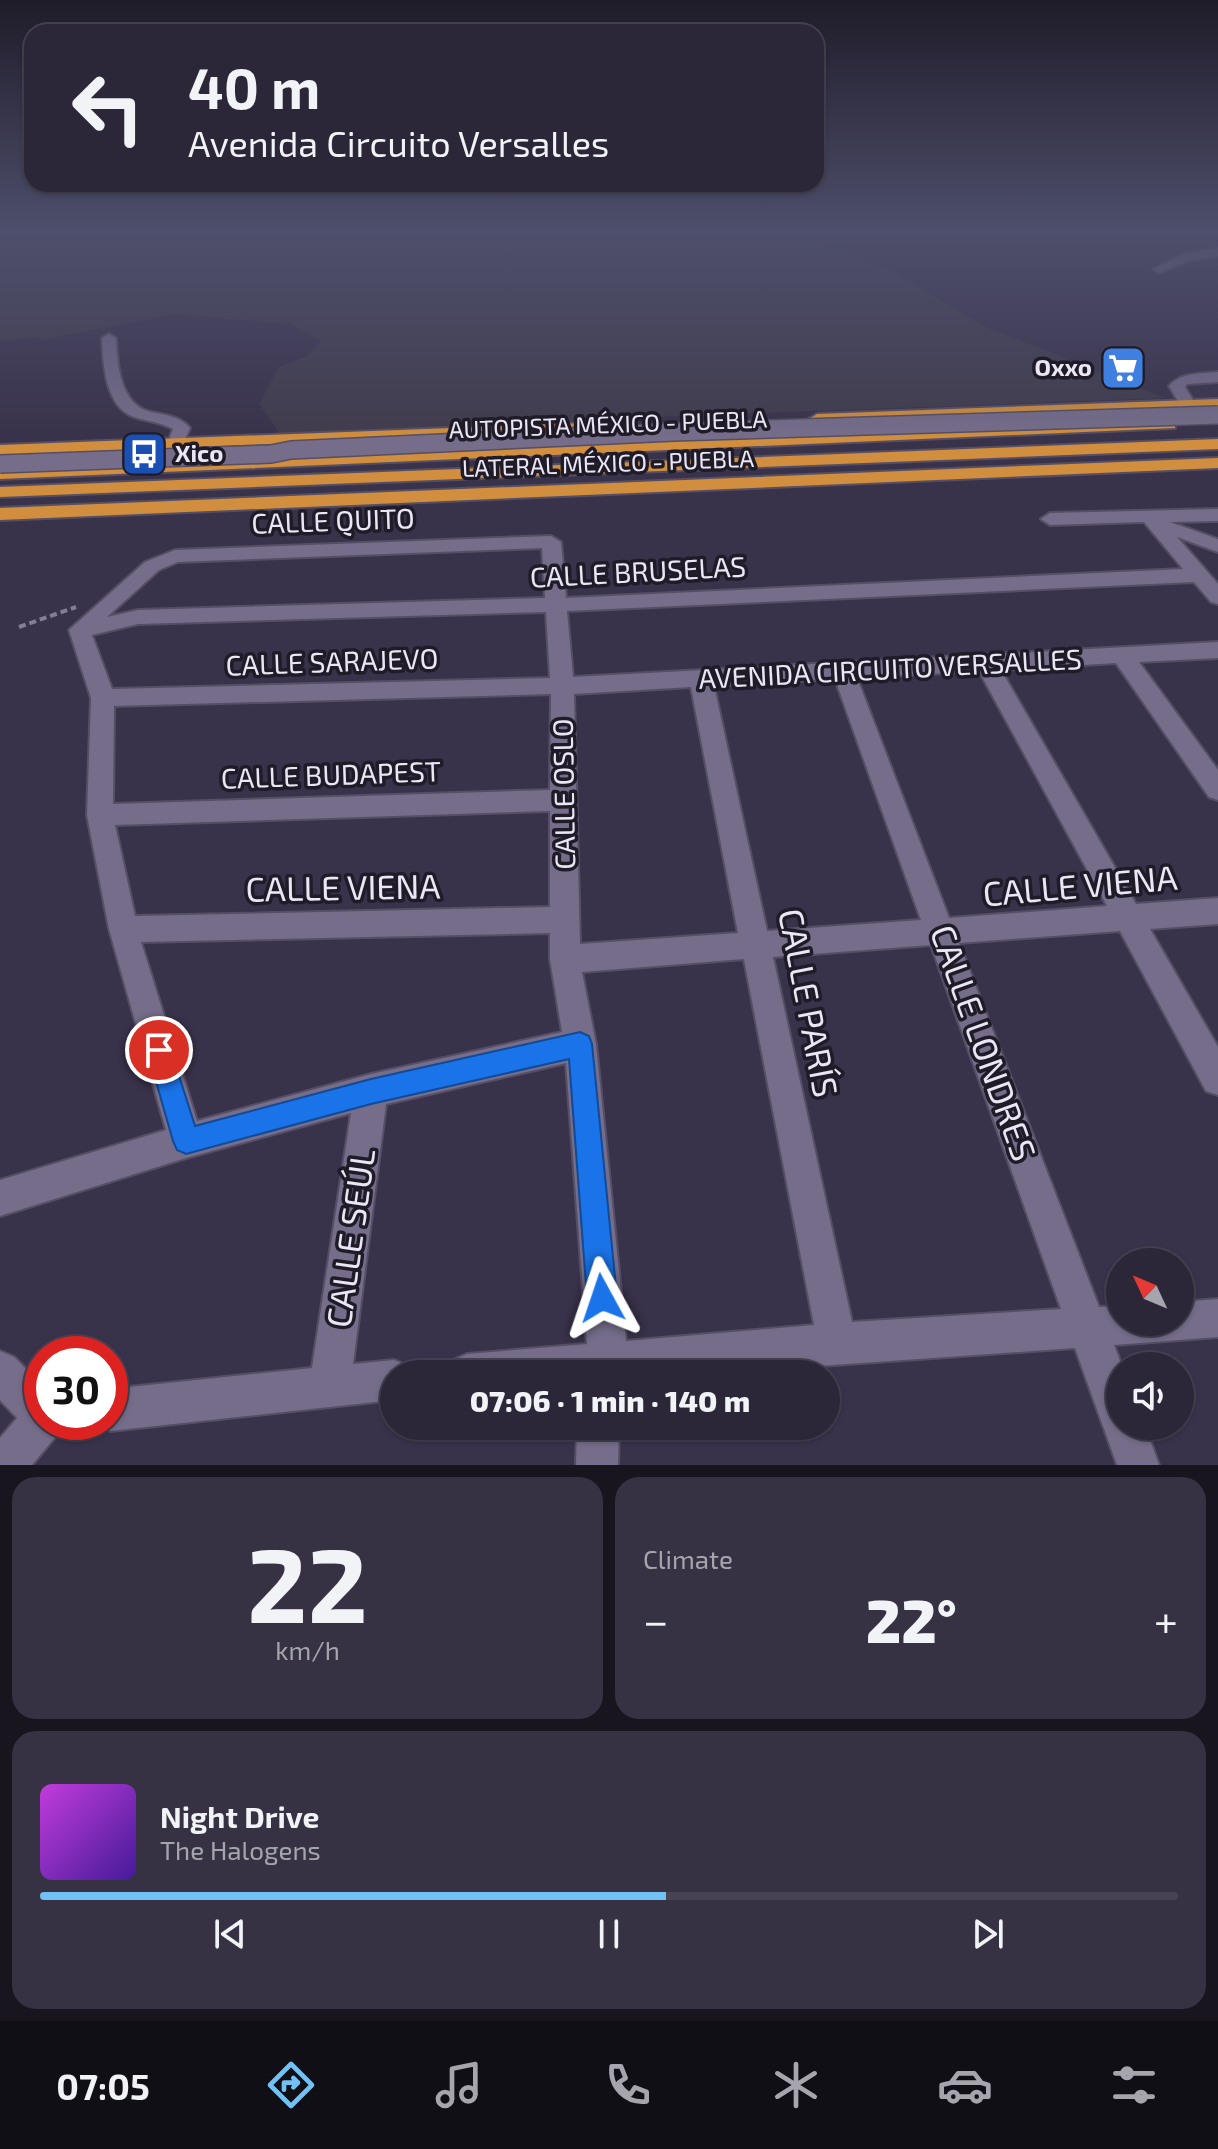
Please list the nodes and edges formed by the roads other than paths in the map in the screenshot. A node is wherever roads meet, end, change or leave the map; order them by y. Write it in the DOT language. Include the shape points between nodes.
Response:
graph roads {
  1 [pos="109,338"];
  2 [pos="1218,377"];
  3 [pos="1188,405"];
  4 [pos="1218,406"];
  5 [pos="1218,415"];
  6 [pos="1218,423"];
  7 [pos="664,425"];
  8 [pos="175,444"];
  9 [pos="1218,444"];
  10 [pos="0,450"];
  11 [pos="0,457"];
  12 [pos="316,461"];
  13 [pos="1218,463"];
  14 [pos="0,464"];
  15 [pos="0,474"];
  16 [pos="0,492"];
  17 [pos="0,514"];
  18 [pos="1218,515"];
  19 [pos="1050,519"];
  20 [pos="1150,519"];
  21 [pos="551,542"];
  22 [pos="1218,546"];
  23 [pos="1198,575"];
  24 [pos="1218,597"];
  25 [pos="555,604"];
  26 [pos="80,630"];
  27 [pos="1218,650"];
  28 [pos="1123,656"];
  29 [pos="987,665"];
  30 [pos="844,673"];
  31 [pos="701,679"];
  32 [pos="562,686"];
  33 [pos="103,698"];
  34 [pos="1218,790"];
  35 [pos="564,800"];
  36 [pos="100,815"];
  37 [pos="1218,911"];
  38 [pos="1128,919"];
  39 [pos="565,920"];
  40 [pos="123,929"];
  41 [pos="943,934"];
  42 [pos="758,947"];
  43 [pos="565,959"];
  44 [pos="580,1044"];
  45 [pos="1218,1079"];
  46 [pos="371,1091"];
  47 [pos="186,1141"];
  48 [pos="0,1198"];
  49 [pos="1218,1318"];
  50 [pos="1194,1320"];
  51 [pos="1106,1328"];
  52 [pos="1089,1329"];
  53 [pos="837,1343"];
  54 [pos="606,1360"];
  55 [pos="681,1360"];
  56 [pos="0,1371"];
  57 [pos="1106,1376"];
  58 [pos="380,1381"];
  59 [pos="330,1386"];
  60 [pos="24,1396"];
  61 [pos="128,1408"];
  62 [pos="26,1440"];
  63 [pos="598,1440"];
  64 [pos="1129,1440"];
  65 [pos="5,1465"];
  66 [pos="597,1465"];
  67 [pos="1138,1465"];
  1 -- 8 [label="street" via="112,372 128,408 173,420 182,428"];
  2 -- 3 [label="street" via="1183,380 1177,386"];
  3 -- 4 [label="highway, LATERAL MÉXICO - PUEBLA"];
  3 -- 7 [label="highway, LATERAL MÉXICO - PUEBLA"];
  4 -- 11 [label="street, bridge"];
  5 -- 14 [label="street, bridge" via="674,432"];
  6 -- 12 [label="highway, AUTOPISTA MÉXICO - PUEBLA"];
  7 -- 8 [label="highway, LATERAL MÉXICO - PUEBLA"];
  7 -- 12 [label="highway"];
  8 -- 10 [label="highway, LATERAL MÉXICO - PUEBLA"];
  9 -- 16 [label="highway, AUTOPISTA MÉXICO - PUEBLA"];
  12 -- 15 [label="highway, AUTOPISTA MÉXICO - PUEBLA"];
  13 -- 17 [label="highway, LATERAL MÉXICO - PUEBLA"];
  18 -- 20 [label="street"];
  19 -- 20 [label="street"];
  20 -- 22 [label="street"];
  20 -- 23 [label="street"];
  21 -- 25 [label="street, CALLE OSLO"];
  21 -- 26 [label="street, CALLE QUITO" via="175,556 152,566"];
  23 -- 24 [label="street"];
  23 -- 25 [label="street, CALLE BRUSELAS"];
  25 -- 26 [label="street, CALLE BRUSELAS" via="138,617"];
  25 -- 32 [label="street, CALLE OSLO"];
  26 -- 33 [label="street"];
  27 -- 28 [label="street, AVENIDA CIRCUITO VERSALLES"];
  28 -- 29 [label="street, AVENIDA CIRCUITO VERSALLES"];
  28 -- 34 [label="street"];
  29 -- 30 [label="street, AVENIDA CIRCUITO VERSALLES"];
  29 -- 38 [label="street"];
  30 -- 31 [label="street, AVENIDA CIRCUITO VERSALLES"];
  30 -- 41 [label="street, CALLE LONDRES"];
  31 -- 32 [label="street, AVENIDA CIRCUITO VERSALLES"];
  31 -- 42 [label="street, CALLE PARÍS"];
  32 -- 33 [label="street, CALLE SARAJEVO"];
  32 -- 35 [label="street, CALLE OSLO"];
  33 -- 36 [label="street"];
  35 -- 36 [label="street, CALLE BUDAPEST"];
  35 -- 39 [label="street, CALLE OSLO"];
  36 -- 40 [label="street"];
  37 -- 38 [label="street, CALLE VIENA"];
  38 -- 41 [label="street, CALLE VIENA"];
  38 -- 45 [label="street"];
  39 -- 40 [label="street, CALLE VIENA"];
  39 -- 43 [label="street, CALLE OSLO"];
  40 -- 47 [label="street"];
  41 -- 42 [label="street, CALLE VIENA"];
  41 -- 52 [label="street, CALLE LONDRES"];
  42 -- 43 [label="street, CALLE VIENA"];
  42 -- 53 [label="street, CALLE PARÍS"];
  43 -- 44 [label="street, CALLE OSLO"];
  44 -- 46 [label="street"];
  44 -- 54 [label="street, CALLE OSLO"];
  46 -- 47 [label="street"];
  46 -- 59 [label="street, CALLE SEÚL"];
  47 -- 48 [label="street"];
  49 -- 50 [label="street"];
  51 -- 52 [label="street"];
  52 -- 53 [label="street"];
  52 -- 57 [label="street, CALLE LONDRES"];
  53 -- 55 [label="street"];
  56 -- 60 [label="street"];
  58 -- 59 [label="street"];
  59 -- 61 [label="street"];
  62 -- 65 [label="street"];
  63 -- 66 [label="street"];
  64 -- 67 [label="street"];
}
